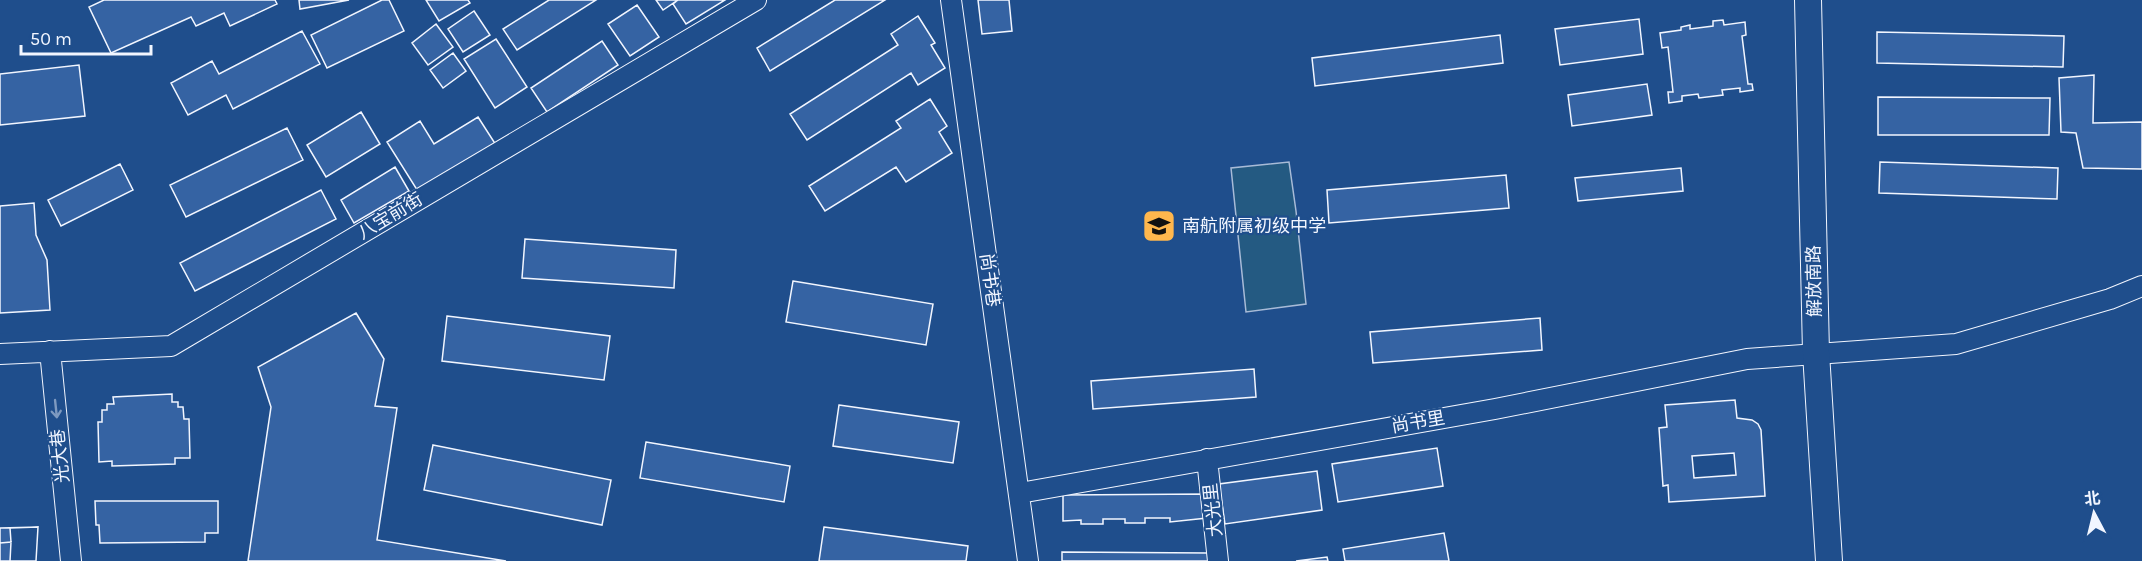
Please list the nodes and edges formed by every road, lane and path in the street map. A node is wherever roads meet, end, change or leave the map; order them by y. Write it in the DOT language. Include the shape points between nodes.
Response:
graph roads {
  1 [pos="756,0"];
  2 [pos="951,0"];
  3 [pos="1808,0"];
  4 [pos="2142,286"];
  5 [pos="50,351"];
  6 [pos="1816,353"];
  7 [pos="0,354"];
  8 [pos="1207,459"];
  9 [pos="1020,493"];
  10 [pos="70,561"];
  11 [pos="1028,561"];
  12 [pos="1218,561"];
  13 [pos="1829,561"];
  1 -- 5 [label="street, 八宝前街" via="171,346"];
  2 -- 9 [label="street, 尚书巷"];
  3 -- 6 [label="street, 解放南路"];
  4 -- 6 [label="street, 尚书里" via="1956,344"];
  5 -- 7 [label="street, 八宝前街"];
  5 -- 10 [label="street, 光大巷, one-way"];
  6 -- 8 [label="street, 尚书里" via="1747,359 1495,409"];
  6 -- 13 [label="street, 解放南路"];
  8 -- 9 [label="street, 尚书里"];
  8 -- 12 [label="street, 大光里"];
  9 -- 11 [label="street, 尚书巷"];
}
